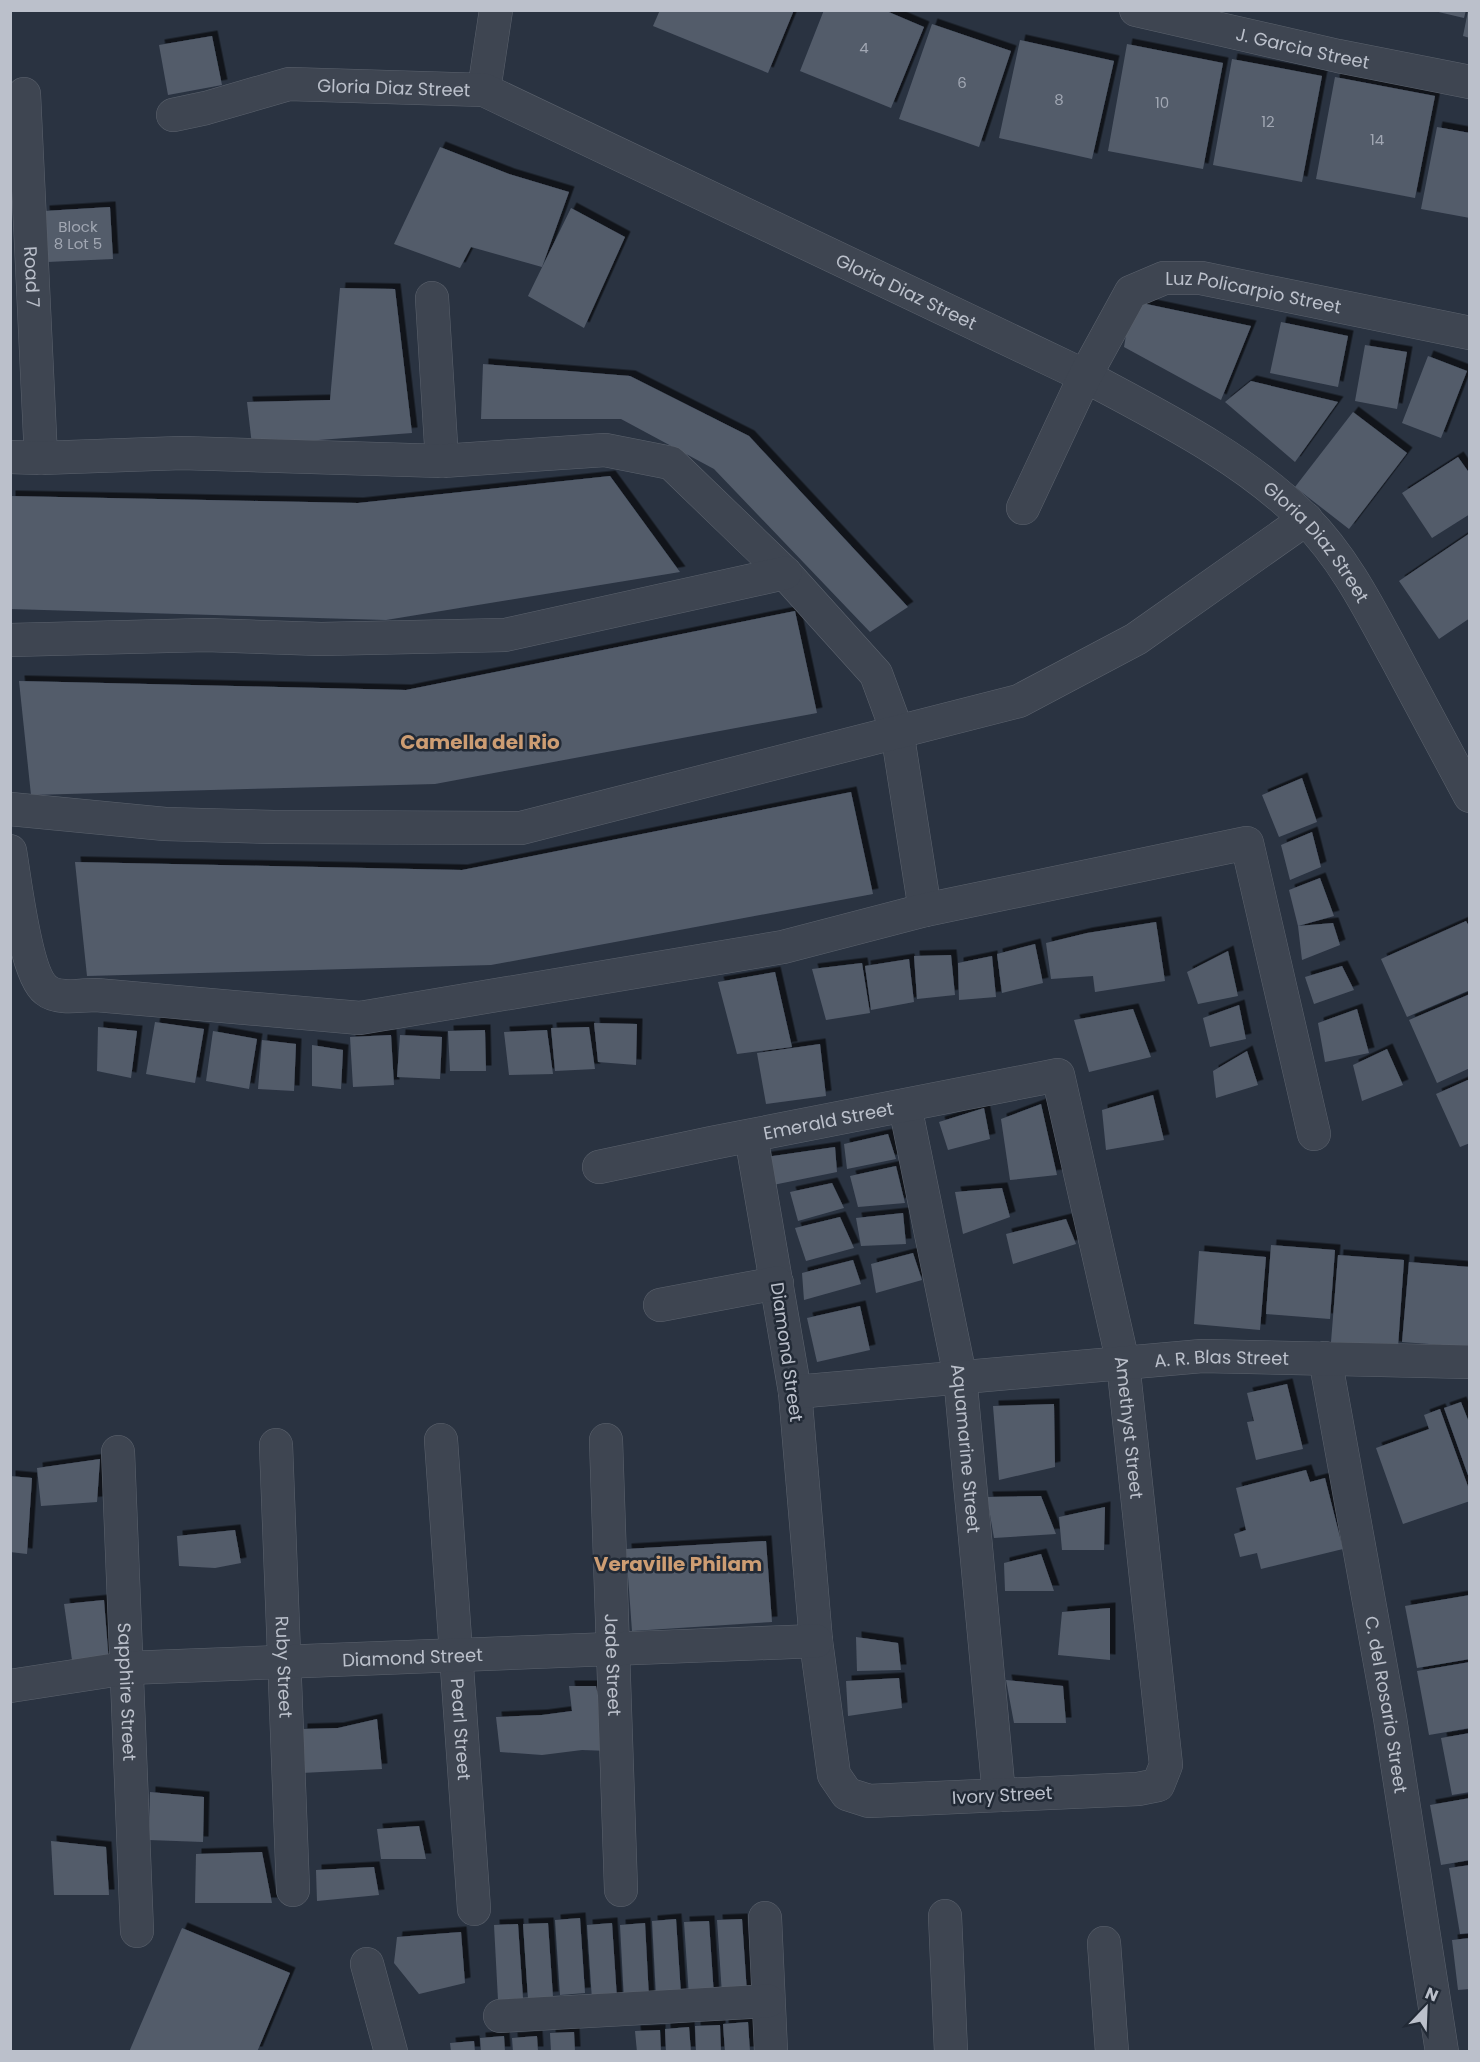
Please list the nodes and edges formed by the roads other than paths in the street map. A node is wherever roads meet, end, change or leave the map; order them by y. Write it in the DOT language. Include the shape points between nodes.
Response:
graph roads {
  1 [pos="496,10"];
  2 [pos="1136,10"];
  3 [pos="1470,82"];
  4 [pos="484,90"];
  5 [pos="24,94"];
  6 [pos="173,115"];
  7 [pos="432,298"];
  8 [pos="1470,333"];
  9 [pos="1085,376"];
  10 [pos="26,457"];
  11 [pos="442,461"];
  12 [pos="1023,508"];
  13 [pos="1306,519"];
  14 [pos="785,573"];
  15 [pos="10,640"];
  16 [pos="897,731"];
  17 [pos="1470,796"];
  18 [pos="10,809"];
  19 [pos="10,851"];
  20 [pos="925,910"];
  21 [pos="1058,1075"];
  22 [pos="905,1106"];
  23 [pos="1314,1134"];
  24 [pos="751,1136"];
  25 [pos="599,1167"];
  26 [pos="777,1283"];
  27 [pos="660,1305"];
  28 [pos="1325,1358"];
  29 [pos="1470,1362"];
  30 [pos="1124,1363"];
  31 [pos="960,1376"];
  32 [pos="795,1392"];
  33 [pos="441,1440"];
  34 [pos="606,1440"];
  35 [pos="276,1445"];
  36 [pos="118,1452"];
  37 [pos="816,1641"];
  38 [pos="613,1649"];
  39 [pos="456,1655"];
  40 [pos="284,1662"];
  41 [pos="127,1668"];
  42 [pos="10,1686"];
  43 [pos="1158,1785"];
  44 [pos="847,1794"];
  45 [pos="999,1796"];
  46 [pos="293,1890"];
  47 [pos="621,1890"];
  48 [pos="474,1909"];
  49 [pos="945,1916"];
  50 [pos="765,1918"];
  51 [pos="137,1930"];
  52 [pos="1104,1943"];
  53 [pos="367,1964"];
  54 [pos="768,2001"];
  55 [pos="500,2016"];
  56 [pos="391,2052"];
  57 [pos="771,2052"];
  58 [pos="951,2052"];
  59 [pos="1112,2052"];
  60 [pos="1442,2052"];
  1 -- 4 [label="street"];
  2 -- 3 [label="street, J. Garcia Street"];
  4 -- 6 [label="street, Gloria Diaz Street" via="289,84"];
  4 -- 9 [label="street, Gloria Diaz Street"];
  5 -- 10 [label="street, Road 7"];
  7 -- 11 [label="street"];
  8 -- 9 [label="street, Luz Policarpio Street" via="1201,278 1164,278 1131,292"];
  9 -- 12 [label="street, Luz Policarpio Street"];
  9 -- 13 [label="street, Gloria Diaz Street" via="1172,423 1252,474"];
  10 -- 11 [label="street" via="182,453"];
  11 -- 14 [label="street" via="605,450 671,463"];
  13 -- 16 [label="street" via="1136,639 1019,701"];
  13 -- 17 [label="street, Gloria Diaz Street" via="1340,561 1366,603"];
  14 -- 15 [label="street" via="505,635"];
  14 -- 16 [label="street" via="876,674"];
  16 -- 18 [label="street" via="521,828 165,824"];
  16 -- 20 [label="street"];
  19 -- 20 [label="street" via="23,935 39,982 46,990 57,995 360,1018 783,947"];
  20 -- 23 [label="street" via="1247,843"];
  21 -- 22 [label="street, Emerald Street"];
  21 -- 30 [label="street, Amethyst Street"];
  22 -- 24 [label="street, Emerald Street"];
  22 -- 31 [label="street, Aquamarine Street"];
  24 -- 25 [label="street, Emerald Street"];
  24 -- 26 [label="street, Diamond Street"];
  26 -- 27 [label="street"];
  26 -- 32 [label="street, Diamond Street"];
  28 -- 29 [label="street, A. R. Blas Street"];
  28 -- 30 [label="street, A. R. Blas Street" via="1202,1356"];
  28 -- 60 [label="street, C. del Rosario Street" via="1390,1718"];
  30 -- 31 [label="street, A. R. Blas Street"];
  30 -- 43 [label="street, Amethyst Street" via="1166,1765"];
  31 -- 32 [label="street, A. R. Blas Street"];
  31 -- 45 [label="street, Aquamarine Street"];
  32 -- 37 [label="street, Diamond Street"];
  33 -- 39 [label="street, Pearl Street"];
  34 -- 38 [label="street, Jade Street"];
  35 -- 40 [label="street, Ruby Street"];
  36 -- 41 [label="street, Sapphire Street"];
  37 -- 38 [label="street, Diamond Street"];
  37 -- 44 [label="street, Diamond Street" via="834,1775"];
  38 -- 39 [label="street, Diamond Street"];
  38 -- 47 [label="street, Jade Street"];
  39 -- 40 [label="street, Diamond Street"];
  39 -- 48 [label="street, Pearl Street"];
  40 -- 41 [label="street, Diamond Street"];
  40 -- 46 [label="street, Ruby Street"];
  41 -- 42 [label="street, Diamond Street"];
  41 -- 51 [label="street, Sapphire Street"];
  43 -- 45 [label="street, Ivory Street"];
  44 -- 45 [label="street, Ivory Street" via="869,1801"];
  49 -- 58 [label="street"];
  50 -- 54 [label="street"];
  52 -- 59 [label="street"];
  53 -- 56 [label="street"];
  54 -- 55 [label="street"];
  54 -- 57 [label="street"];
}
